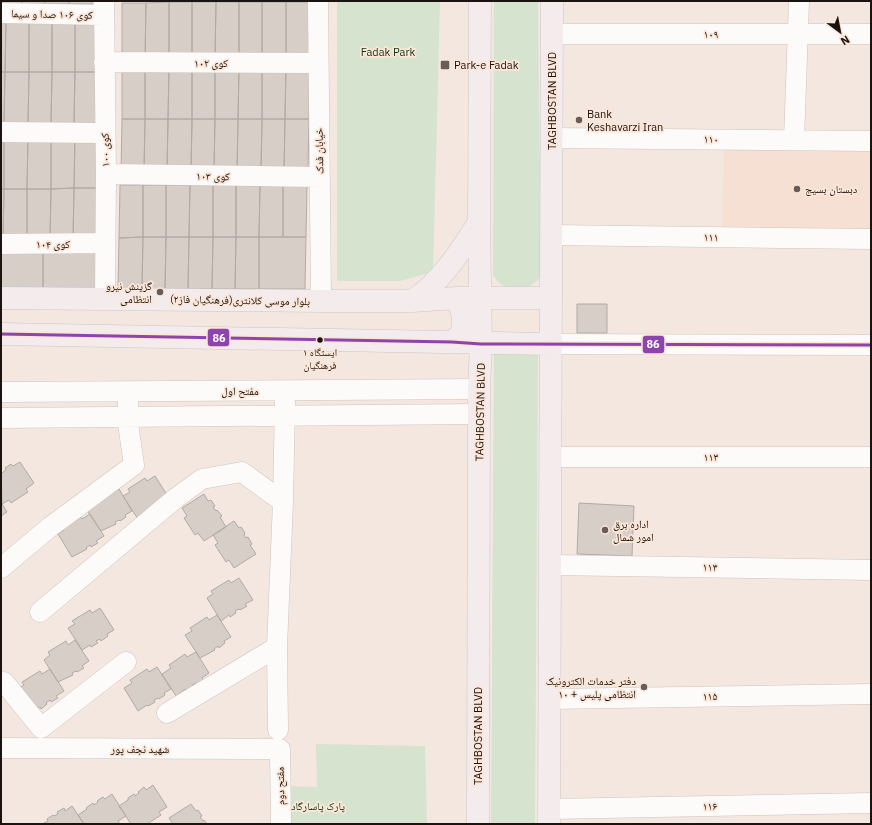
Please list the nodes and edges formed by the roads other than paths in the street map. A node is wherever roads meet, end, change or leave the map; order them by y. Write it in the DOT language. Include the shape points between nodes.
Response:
graph roads {
  1 [pos="318,1"];
  2 [pos="480,1"];
  3 [pos="552,1"];
  4 [pos="799,1"];
  5 [pos="104,8"];
  6 [pos="1,13"];
  7 [pos="552,34"];
  8 [pos="799,34"];
  9 [pos="871,34"];
  10 [pos="104,62"];
  11 [pos="318,63"];
  12 [pos="1,132"];
  13 [pos="105,133"];
  14 [pos="552,138"];
  15 [pos="794,140"];
  16 [pos="871,141"];
  17 [pos="106,174"];
  18 [pos="320,177"];
  19 [pos="479,222"];
  20 [pos="551,235"];
  21 [pos="871,239"];
  22 [pos="1,244"];
  23 [pos="105,244"];
  24 [pos="1,298"];
  25 [pos="457,298"];
  26 [pos="480,298"];
  27 [pos="551,298"];
  28 [pos="105,299"];
  29 [pos="321,301"];
  30 [pos="412,301"];
  31 [pos="1,334"];
  32 [pos="452,342"];
  33 [pos="481,344"];
  34 [pos="551,344"];
  35 [pos="871,345"];
  36 [pos="479,389"];
  37 [pos="285,390"];
  38 [pos="129,391"];
  39 [pos="1,392"];
  40 [pos="479,414"];
  41 [pos="285,416"];
  42 [pos="127,417"];
  43 [pos="1,418"];
  44 [pos="550,456"];
  45 [pos="871,457"];
  46 [pos="283,502"];
  47 [pos="550,564"];
  48 [pos="1,568"];
  49 [pos="871,570"];
  50 [pos="40,612"];
  51 [pos="278,647"];
  52 [pos="126,662"];
  53 [pos="1,685"];
  54 [pos="871,694"];
  55 [pos="549,699"];
  56 [pos="167,712"];
  57 [pos="278,740"];
  58 [pos="1,748"];
  59 [pos="871,803"];
  60 [pos="549,816"];
  61 [pos="281,824"];
  62 [pos="478,824"];
  1 -- 11 [label="street, خیابان فدک"];
  2 -- 19 [label="main road, TAGHBOSTAN BLVD"];
  3 -- 7 [label="main road, TAGHBOSTAN BLVD"];
  4 -- 8 [label="street"];
  5 -- 6 [label="street, کوی ۱۰۶ صدا و سیما"];
  5 -- 10 [label="street, کوی ۱۰۰"];
  7 -- 8 [label="street, ۱۰۹"];
  7 -- 14 [label="main road, TAGHBOSTAN BLVD"];
  8 -- 9 [label="street, ۱۰۹"];
  8 -- 15 [label="street"];
  10 -- 11 [label="street, کوی ۱۰۲"];
  10 -- 13 [label="street, کوی ۱۰۰"];
  11 -- 18 [label="street, خیابان فدک"];
  12 -- 13 [label="street"];
  13 -- 17 [label="street, کوی ۱۰۰"];
  14 -- 15 [label="street, ۱۱۰"];
  14 -- 20 [label="main road, TAGHBOSTAN BLVD"];
  15 -- 16 [label="street, ۱۱۰"];
  17 -- 18 [label="street, کوی ۱۰۳"];
  17 -- 23 [label="street, کوی ۱۰۰"];
  18 -- 29 [label="street, خیابان فدک"];
  19 -- 26 [label="main road, TAGHBOSTAN BLVD"];
  19 -- 30 [label="main road" via="448,269"];
  20 -- 21 [label="street, ۱۱۱"];
  20 -- 27 [label="main road, TAGHBOSTAN BLVD"];
  22 -- 23 [label="street, کوی ۱۰۴"];
  23 -- 28 [label="street, کوی ۱۰۰"];
  24 -- 28 [label="main road, بلوار موسی کلانتری(فرهنگیان فاز۲)"];
  25 -- 26 [label="main road, بلوار موسی کلانتری(فرهنگیان فاز۲)"];
  25 -- 30 [label="main road, بلوار موسی کلانتری(فرهنگیان فاز۲)"];
  25 -- 32 [label="main road" via="462,310 463,323 461,333"];
  26 -- 27 [label="main road, بلوار موسی کلانتری(فرهنگیان فاز۲)"];
  26 -- 33 [label="main road, TAGHBOSTAN BLVD"];
  27 -- 34 [label="main road, TAGHBOSTAN BLVD"];
  28 -- 29 [label="main road, بلوار موسی کلانتری(فرهنگیان فاز۲)"];
  29 -- 30 [label="main road, بلوار موسی کلانتری(فرهنگیان فاز۲)"];
  31 -- 32 [label="main road"];
  32 -- 33 [label="main road"];
  33 -- 34 [label="main road"];
  33 -- 36 [label="main road, TAGHBOSTAN BLVD"];
  34 -- 35 [label="street"];
  34 -- 44 [label="main road, TAGHBOSTAN BLVD"];
  36 -- 37 [label="street, مفتح اول"];
  36 -- 40 [label="main road, TAGHBOSTAN BLVD"];
  37 -- 38 [label="street, مفتح اول"];
  37 -- 41 [label="street, مفتح دوم"];
  38 -- 39 [label="street, مفتح اول"];
  38 -- 42 [label="street"];
  40 -- 41 [label="street"];
  40 -- 62 [label="main road, TAGHBOSTAN BLVD"];
  41 -- 42 [label="street"];
  41 -- 46 [label="street, مفتح دوم"];
  42 -- 43 [label="street"];
  42 -- 48 [label="street" via="134,464 50,527"];
  44 -- 45 [label="street, ۱۱۳"];
  44 -- 47 [label="main road, TAGHBOSTAN BLVD"];
  46 -- 50 [label="street" via="242,472 202,479"];
  46 -- 51 [label="street, مفتح دوم"];
  47 -- 49 [label="street, ۱۱۴"];
  47 -- 55 [label="main road, TAGHBOSTAN BLVD"];
  51 -- 56 [label="street"];
  51 -- 57 [label="street, مفتح دوم"];
  52 -- 53 [label="street" via="41,728 4,682"];
  54 -- 55 [label="street, ۱۱۵"];
  55 -- 60 [label="main road, TAGHBOSTAN BLVD"];
  57 -- 58 [label="street, شهید نجف پور"];
  57 -- 61 [label="street, مفتح دوم"];
  59 -- 60 [label="street, ۱۱۶"];
}
